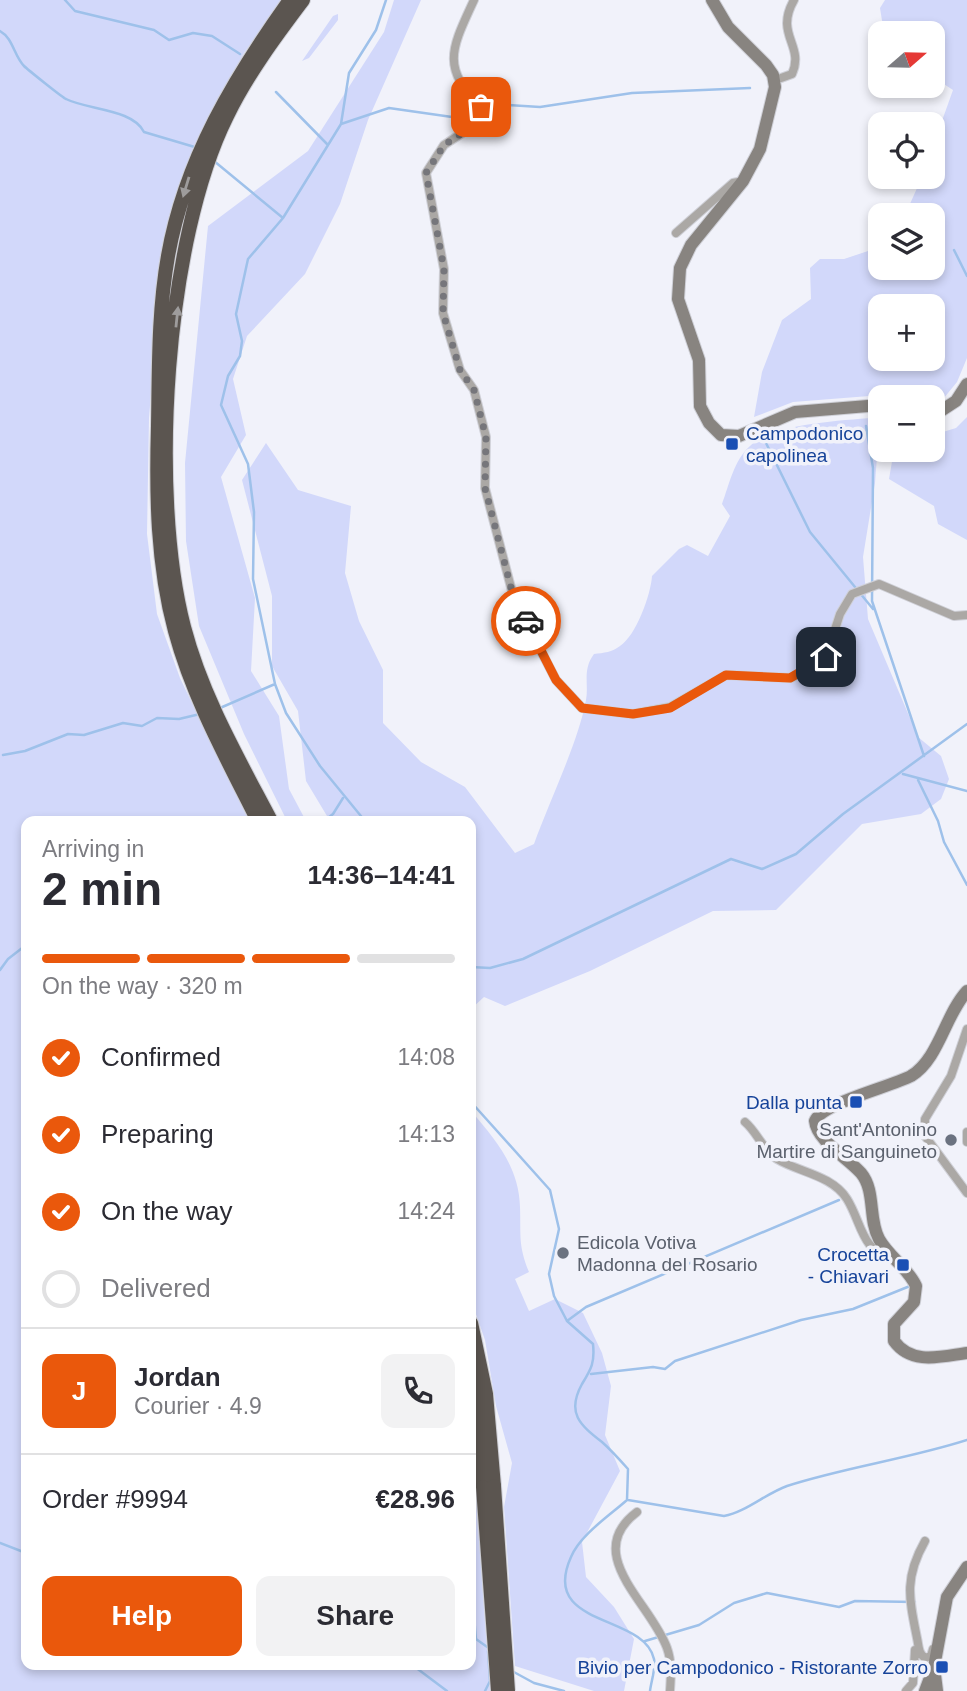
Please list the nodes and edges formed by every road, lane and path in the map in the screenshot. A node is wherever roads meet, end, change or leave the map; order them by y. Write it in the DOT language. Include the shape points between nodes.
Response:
graph roads {
  1 [pos="290,0"];
  2 [pos="303,0"];
  3 [pos="474,0"];
  4 [pos="712,0"];
  5 [pos="794,0"];
  6 [pos="781,78"];
  7 [pos="743,181"];
  8 [pos="676,233"];
  9 [pos="164,384"];
  10 [pos="967,384"];
  11 [pos="868,406"];
  12 [pos="945,408"];
  13 [pos="967,615"];
  14 [pos="257,810"];
  15 [pos="967,991"];
  16 [pos="967,1030"];
  17 [pos="745,1122"];
  18 [pos="967,1132"];
  19 [pos="967,1142"];
  20 [pos="967,1193"];
  21 [pos="894,1259"];
  22 [pos="476,1347"];
  23 [pos="967,1353"];
  24 [pos="476,1396"];
  25 [pos="489,1486"];
  26 [pos="637,1512"];
  27 [pos="925,1541"];
  28 [pos="967,1567"];
  29 [pos="915,1630"];
  30 [pos="939,1640"];
  31 [pos="934,1667"];
  32 [pos="488,1691"];
  33 [pos="498,1691"];
  34 [pos="509,1691"];
  35 [pos="670,1691"];
  36 [pos="906,1691"];
  37 [pos="925,1691"];
  38 [pos="937,1691"];
  1 -- 9 [label="highway, one-way" via="248,58 215,116 187,182 168,257"];
  9 -- 2 [label="highway, one-way" via="183,256 209,160 245,85"];
  3 -- 13 [label="street" via="452,58 461,87 481,107 476,124 444,145 426,173 444,269 443,313 460,370 474,390 486,437 485,488 514,599 556,680 582,708 633,714 670,708 726,675 790,678 826,657 852,594 879,584 954,616"];
  4 -- 7 [label="street" via="728,27 766,65 775,87 760,149"];
  5 -- 6 [label="street" via="785,25 796,65 792,74"];
  7 -- 8 [label="street" via="733,183"];
  7 -- 11 [label="street" via="691,246 677,287 699,360 700,406 709,424 722,435 739,436 795,412"];
  9 -- 14 [label="highway" via="162,481 180,630 227,749"];
  10 -- 12 [label="street"];
  15 -- 21 [label="street" via="919,1070 823,1111 815,1121 819,1133 865,1179 876,1231"];
  16 -- 20 [label="street" via="951,1076 925,1119 925,1136"];
  17 -- 21 [label="street" via="779,1160 838,1190 847,1199 865,1242"];
  18 -- 19 [label="street"];
  21 -- 23 [label="street" via="916,1286 914,1302 894,1324 894,1341 932,1359"];
  22 -- 25 [label="highway" via="486,1394"];
  24 -- 25 [label="highway"];
  25 -- 33 [label="highway, bridge"];
  25 -- 34 [label="highway, bridge"];
  26 -- 35 [label="street" via="625,1521 614,1540 615,1560 667,1646"];
  27 -- 29 [label="street" via="909,1583"];
  28 -- 30 [label="street" via="947,1597"];
  29 -- 30 [label="street" via="925,1658"];
  29 -- 36 [label="street" via="916,1668"];
  30 -- 31 [label="street"];
  31 -- 37 [label="street"];
  31 -- 38 [label="street"];
  32 -- 34 [label="street"];
}
